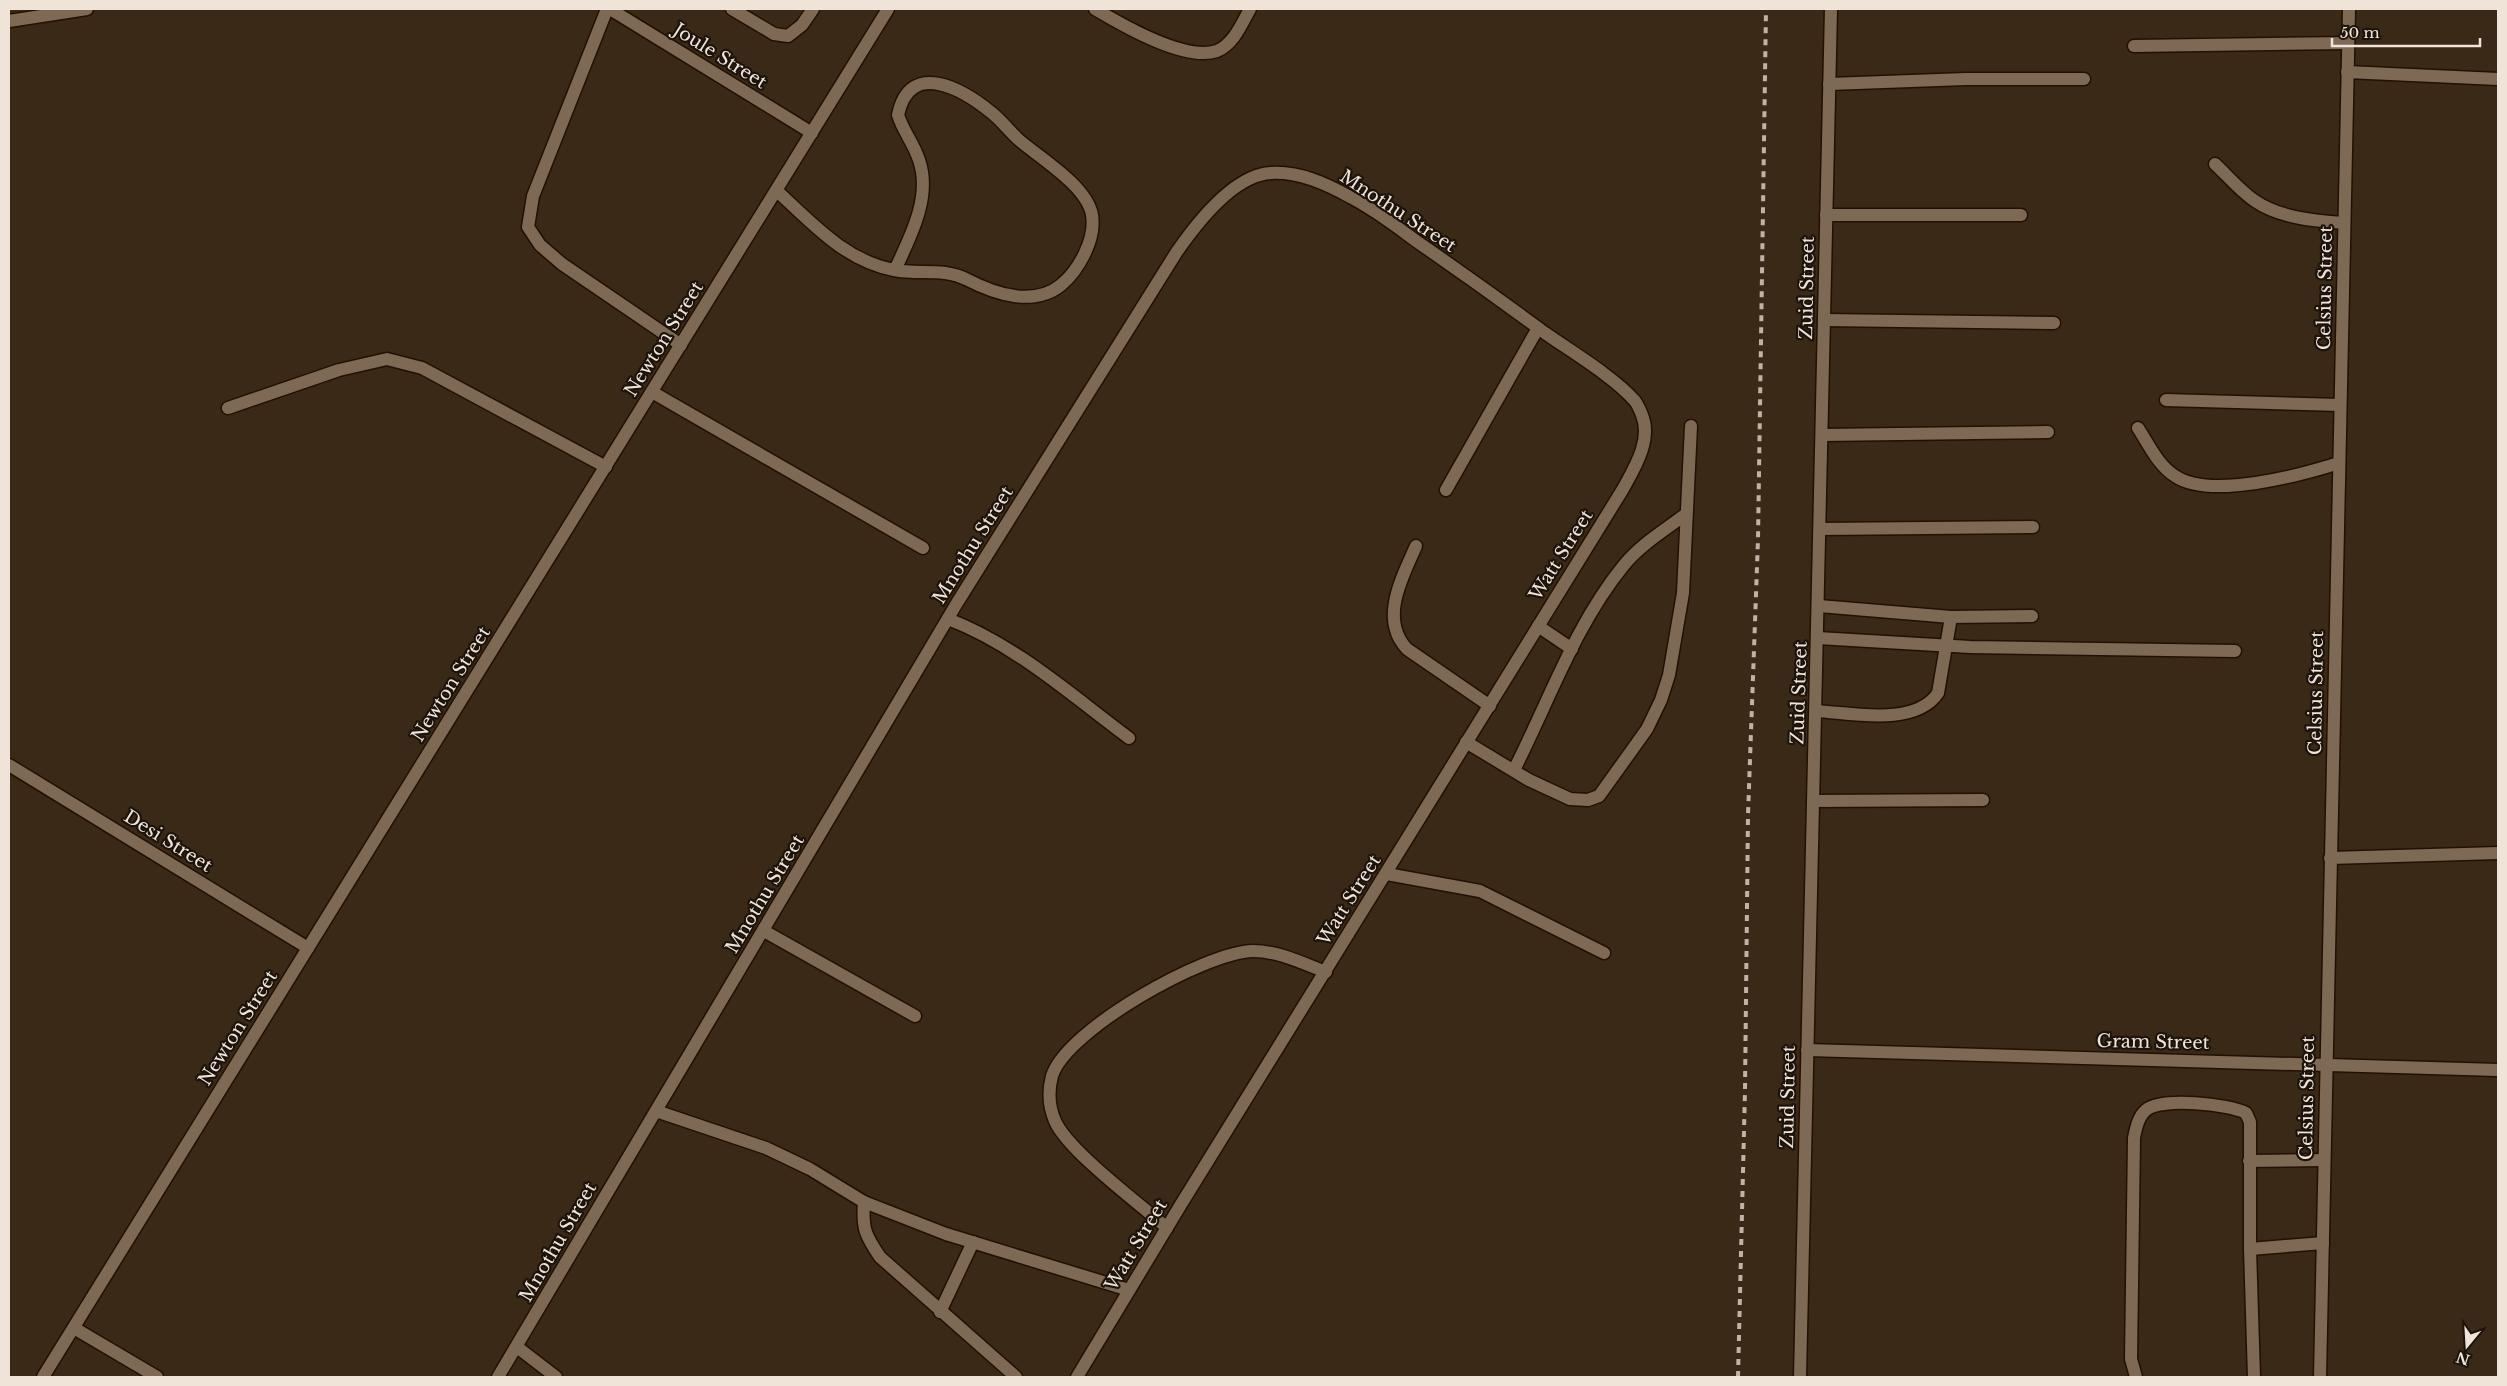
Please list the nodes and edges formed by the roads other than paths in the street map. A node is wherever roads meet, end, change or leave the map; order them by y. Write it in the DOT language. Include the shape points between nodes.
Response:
graph roads {
  1 [pos="86,9"];
  2 [pos="608,9"];
  3 [pos="732,9"];
  4 [pos="813,9"];
  5 [pos="888,9"];
  6 [pos="1095,9"];
  7 [pos="1250,9"];
  8 [pos="1831,9"];
  9 [pos="2349,9"];
  10 [pos="9,21"];
  11 [pos="2348,43"];
  12 [pos="2134,46"];
  13 [pos="2347,72"];
  14 [pos="2084,79"];
  15 [pos="2498,79"];
  16 [pos="1829,84"];
  17 [pos="812,133"];
  18 [pos="2215,164"];
  19 [pos="776,190"];
  20 [pos="1826,215"];
  21 [pos="2021,215"];
  22 [pos="2344,223"];
  23 [pos="895,270"];
  24 [pos="1824,320"];
  25 [pos="2054,323"];
  26 [pos="1538,328"];
  27 [pos="681,344"];
  28 [pos="652,392"];
  29 [pos="2166,400"];
  30 [pos="2340,405"];
  31 [pos="228,408"];
  32 [pos="1692,426"];
  33 [pos="2138,428"];
  34 [pos="2048,432"];
  35 [pos="1822,435"];
  36 [pos="1645,438"];
  37 [pos="2339,463"];
  38 [pos="606,467"];
  39 [pos="1446,490"];
  40 [pos="1686,514"];
  41 [pos="2033,527"];
  42 [pos="1820,529"];
  43 [pos="1416,546"];
  44 [pos="922,548"];
  45 [pos="1818,606"];
  46 [pos="2032,616"];
  47 [pos="1951,617"];
  48 [pos="948,619"];
  49 [pos="1538,626"];
  50 [pos="1818,638"];
  51 [pos="1946,646"];
  52 [pos="1572,648"];
  53 [pos="2235,651"];
  54 [pos="1490,706"];
  55 [pos="1816,711"];
  56 [pos="1129,738"];
  57 [pos="1466,742"];
  58 [pos="9,765"];
  59 [pos="1514,770"];
  60 [pos="1983,800"];
  61 [pos="1813,801"];
  62 [pos="2498,853"];
  63 [pos="2330,858"];
  64 [pos="1387,874"];
  65 [pos="764,931"];
  66 [pos="308,948"];
  67 [pos="1604,954"];
  68 [pos="1326,972"];
  69 [pos="915,1016"];
  70 [pos="1807,1050"];
  71 [pos="2325,1064"];
  72 [pos="2498,1070"];
  73 [pos="656,1111"];
  74 [pos="2324,1160"];
  75 [pos="2249,1161"];
  76 [pos="864,1202"];
  77 [pos="1167,1228"];
  78 [pos="973,1242"];
  79 [pos="2323,1243"];
  80 [pos="2250,1249"];
  81 [pos="1129,1290"];
  82 [pos="940,1312"];
  83 [pos="74,1328"];
  84 [pos="517,1347"];
  85 [pos="43,1377"];
  86 [pos="157,1377"];
  87 [pos="498,1377"];
  88 [pos="556,1377"];
  89 [pos="1016,1377"];
  90 [pos="1077,1377"];
  91 [pos="1800,1377"];
  92 [pos="2136,1377"];
  93 [pos="2254,1377"];
  94 [pos="2320,1377"];
  1 -- 10 [label="street"];
  2 -- 17 [label="street, Joule Street"];
  2 -- 27 [label="street" via="533,196 528,227 540,245 562,264"];
  3 -- 4 [label="street" via="774,34 788,36 802,25"];
  5 -- 17 [label="street, Newton Street"];
  6 -- 7 [label="street" via="1119,24 1171,46 1206,52 1218,50 1232,39"];
  8 -- 16 [label="street, Zuid Street"];
  9 -- 11 [label="street, Celsius Street"];
  11 -- 12 [label="street"];
  11 -- 13 [label="street, Celsius Street"];
  13 -- 15 [label="street"];
  13 -- 22 [label="street, Celsius Street"];
  14 -- 16 [label="street"];
  16 -- 20 [label="street, Zuid Street"];
  17 -- 19 [label="street, Newton Street"];
  18 -- 22 [label="street" via="2246,194 2268,209 2297,217"];
  19 -- 23 [label="street" via="849,253"];
  19 -- 27 [label="street, Newton Street"];
  20 -- 21 [label="street"];
  20 -- 24 [label="street, Zuid Street"];
  22 -- 30 [label="street, Celsius Street"];
  23 -- 23 [label="street" via="954,274 999,293 1018,297 1045,293 1069,278 1080,263 1088,244 1092,214 1086,199 1070,182 978,102 936,82 924,82 913,86 898,114 923,171 923,191 909,239"];
  24 -- 25 [label="street"];
  24 -- 35 [label="street, Zuid Street"];
  26 -- 36 [label="street, Mnothu Street" via="1617,385 1635,402 1643,416"];
  26 -- 39 [label="street"];
  26 -- 48 [label="street, Mnothu Street" via="1351,197 1316,180 1292,174 1271,173 1254,177 1240,184 1209,210 1176,253"];
  27 -- 28 [label="street, Newton Street"];
  28 -- 38 [label="street, Newton Street"];
  28 -- 44 [label="street"];
  29 -- 30 [label="street"];
  30 -- 37 [label="street, Celsius Street"];
  31 -- 38 [label="street" via="339,370 386,359 422,368"];
  32 -- 40 [label="street"];
  33 -- 37 [label="street" via="2161,464 2174,476 2189,483 2258,483 2290,478"];
  34 -- 35 [label="street"];
  35 -- 42 [label="street, Zuid Street"];
  36 -- 49 [label="street, Watt Street" via="1623,489"];
  37 -- 63 [label="street, Celsius Street"];
  38 -- 66 [label="street, Newton Street"];
  40 -- 52 [label="street" via="1625,564 1586,621"];
  40 -- 59 [label="street" via="1683,593 1669,675 1647,729 1599,796 1588,800 1570,800"];
  41 -- 42 [label="street"];
  42 -- 45 [label="street, Zuid Street"];
  43 -- 54 [label="street" via="1394,606 1398,639 1407,649"];
  45 -- 47 [label="street"];
  45 -- 50 [label="street, Zuid Street"];
  46 -- 47 [label="street"];
  47 -- 51 [label="street"];
  48 -- 56 [label="street" via="981,633 1024,659"];
  48 -- 65 [label="street, Mnothu Street"];
  49 -- 52 [label="street"];
  49 -- 54 [label="street, Watt Street"];
  50 -- 51 [label="street"];
  50 -- 55 [label="street, Zuid Street"];
  51 -- 53 [label="street"];
  51 -- 55 [label="street" via="1938,693 1920,710 1899,715"];
  52 -- 59 [label="street"];
  54 -- 57 [label="street, Watt Street"];
  55 -- 61 [label="street, Zuid Street"];
  57 -- 59 [label="street"];
  57 -- 64 [label="street, Watt Street"];
  58 -- 66 [label="street, Desi Street"];
  60 -- 61 [label="street"];
  61 -- 70 [label="street, Zuid Street"];
  62 -- 63 [label="street"];
  63 -- 71 [label="street, Celsius Street"];
  64 -- 67 [label="street" via="1480,891"];
  64 -- 68 [label="street, Watt Street"];
  65 -- 69 [label="street"];
  65 -- 73 [label="street, Mnothu Street"];
  66 -- 83 [label="street, Newton Street"];
  68 -- 77 [label="street, Watt Street"];
  68 -- 77 [label="street" via="1274,953 1252,951 1227,956 1159,985 1106,1020 1068,1051 1060,1062 1052,1076 1049,1098 1055,1122 1074,1147"];
  70 -- 71 [label="street, Gram Street"];
  70 -- 91 [label="street, Zuid Street"];
  71 -- 72 [label="street, Gram Street"];
  71 -- 74 [label="street, Celsius Street"];
  73 -- 76 [label="street" via="766,1148 810,1169"];
  73 -- 84 [label="street, Mnothu Street"];
  74 -- 75 [label="street"];
  74 -- 79 [label="street, Celsius Street"];
  75 -- 80 [label="street"];
  75 -- 92 [label="street" via="2250,1122 2246,1113 2237,1108 2158,1104 2148,1108 2139,1120 2134,1138 2131,1242 2131,1359"];
  76 -- 78 [label="street"];
  76 -- 82 [label="street" via="862,1222 875,1250 895,1273"];
  77 -- 81 [label="street, Watt Street"];
  78 -- 81 [label="street"];
  78 -- 82 [label="street"];
  79 -- 80 [label="street"];
  79 -- 94 [label="street, Celsius Street"];
  80 -- 93 [label="street"];
  81 -- 90 [label="street, Watt Street"];
  82 -- 89 [label="street"];
  83 -- 85 [label="street, Newton Street"];
  83 -- 86 [label="street"];
  84 -- 87 [label="street, Mnothu Street"];
  84 -- 88 [label="street"];
}
